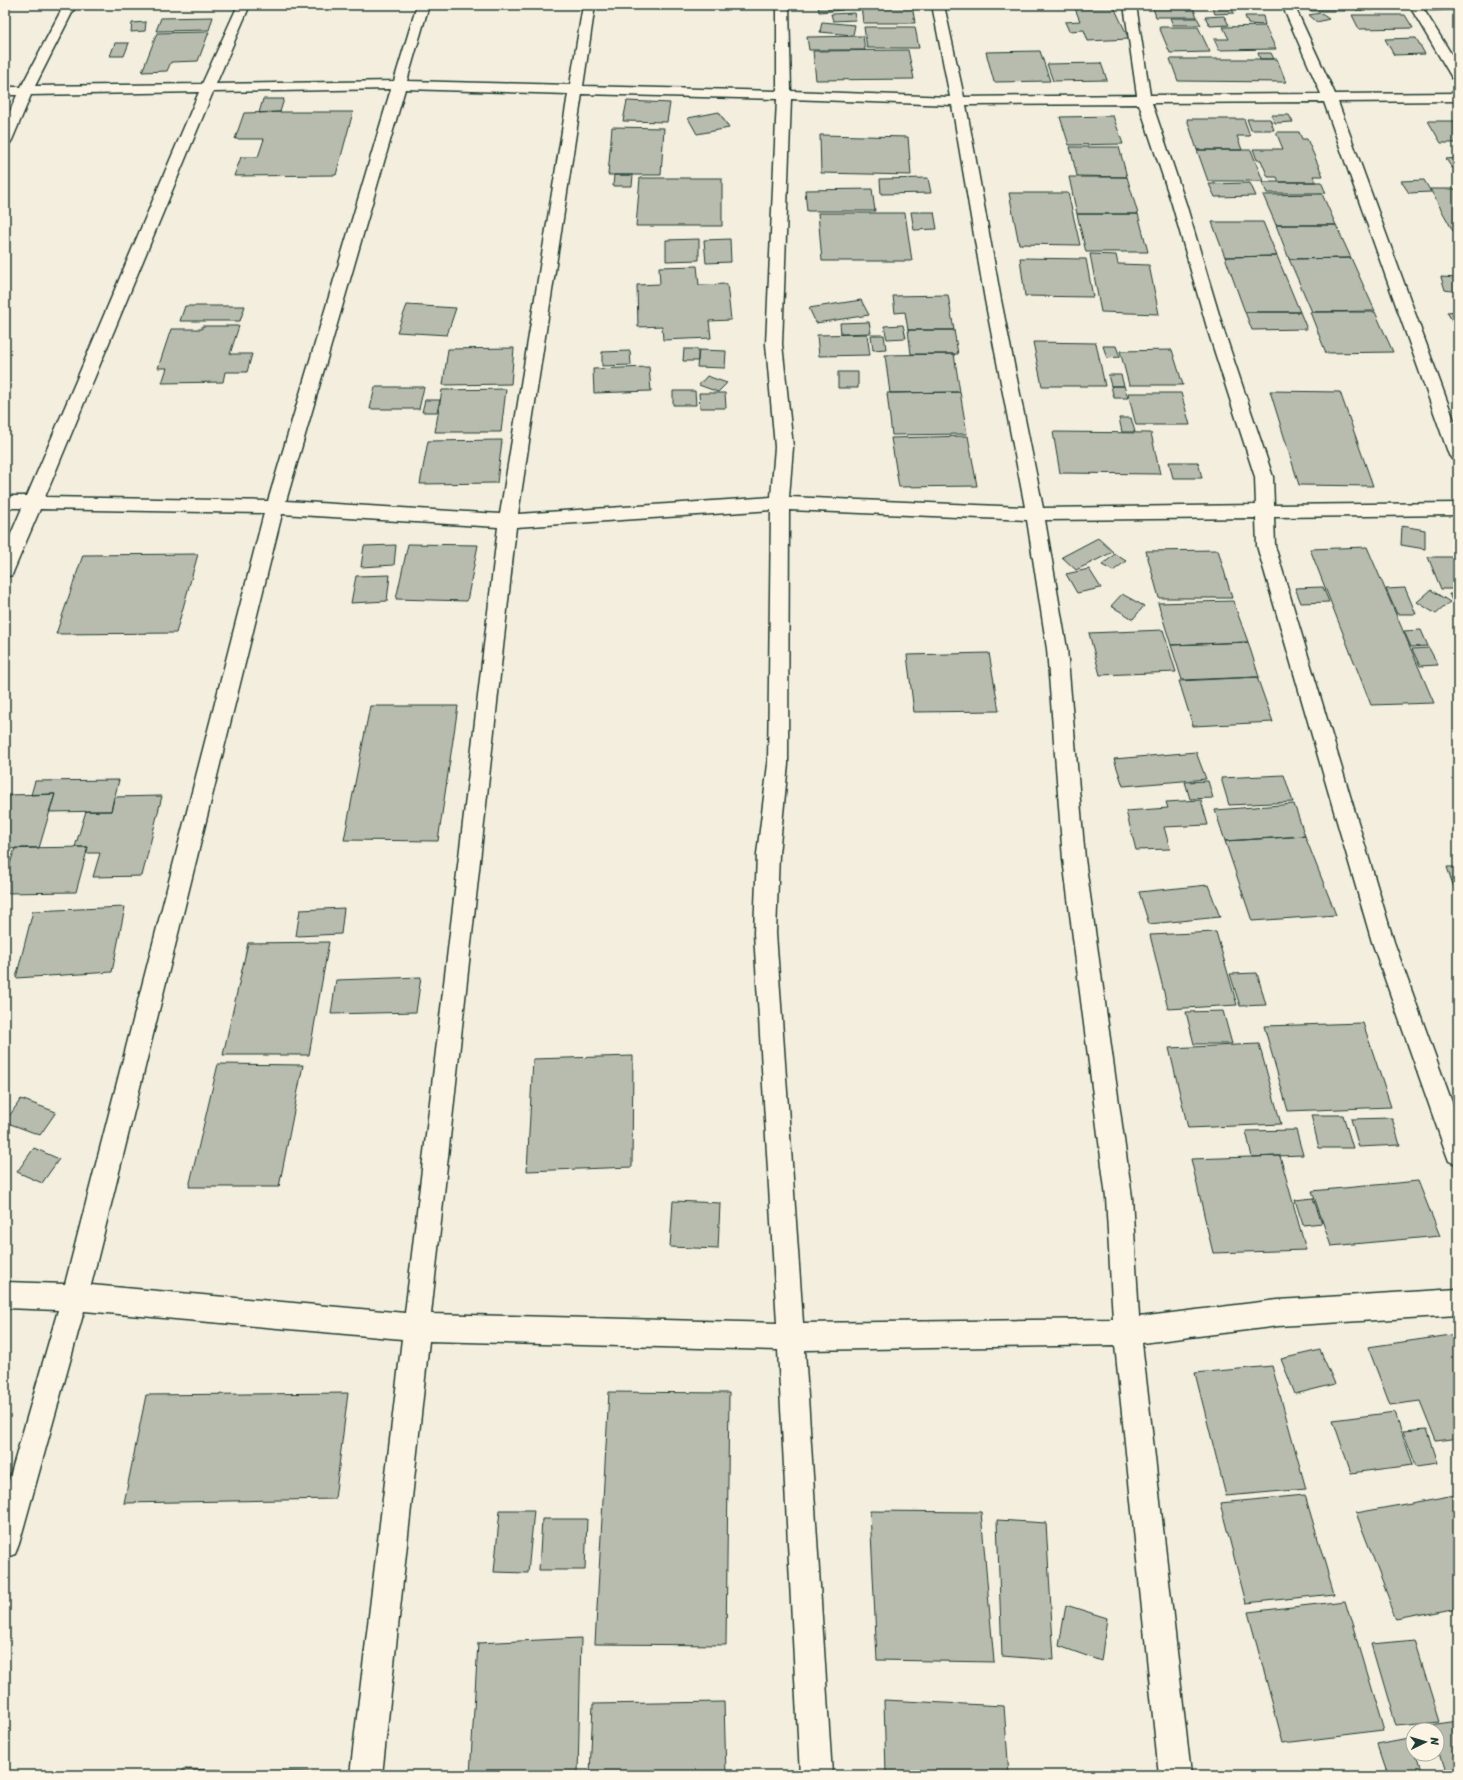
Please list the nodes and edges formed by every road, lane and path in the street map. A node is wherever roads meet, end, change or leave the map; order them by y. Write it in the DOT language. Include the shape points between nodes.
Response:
graph roads {
  1 [pos="70,5"];
  2 [pos="244,5"];
  3 [pos="423,5"];
  4 [pos="589,5"];
  5 [pos="783,5"];
  6 [pos="938,5"];
  7 [pos="1130,5"];
  8 [pos="1288,5"];
  9 [pos="1415,5"];
  10 [pos="1458,76"];
  11 [pos="399,86"];
  12 [pos="207,89"];
  13 [pos="577,89"];
  14 [pos="5,91"];
  15 [pos="25,92"];
  16 [pos="784,95"];
  17 [pos="1458,97"];
  18 [pos="1144,99"];
  19 [pos="1330,99"];
  20 [pos="958,100"];
  21 [pos="5,140"];
  22 [pos="1458,455"];
  23 [pos="5,502"];
  24 [pos="780,503"];
  25 [pos="33,504"];
  26 [pos="275,508"];
  27 [pos="1458,509"];
  28 [pos="1265,511"];
  29 [pos="1035,514"];
  30 [pos="508,520"];
  31 [pos="5,570"];
  32 [pos="1458,1153"];
  33 [pos="5,1295"];
  34 [pos="75,1297"];
  35 [pos="1458,1302"];
  36 [pos="416,1327"];
  37 [pos="1127,1332"];
  38 [pos="791,1337"];
  39 [pos="5,1544"];
  40 [pos="366,1775"];
  41 [pos="816,1775"];
  42 [pos="1175,1775"];
  1 -- 15 [label="street"];
  2 -- 12 [label="street"];
  3 -- 11 [label="street"];
  4 -- 13 [label="street"];
  5 -- 16 [label="street"];
  6 -- 20 [label="street"];
  7 -- 18 [label="street"];
  8 -- 19 [label="street"];
  9 -- 10 [label="street"];
  11 -- 12 [label="street"];
  11 -- 13 [label="street"];
  11 -- 26 [label="street"];
  12 -- 15 [label="street"];
  12 -- 25 [label="street"];
  13 -- 16 [label="street"];
  13 -- 30 [label="street"];
  14 -- 15 [label="street"];
  15 -- 21 [label="street"];
  16 -- 20 [label="street" via="922,101"];
  16 -- 24 [label="street" via="774,344 784,447"];
  17 -- 19 [label="street"];
  18 -- 19 [label="street"];
  18 -- 20 [label="street"];
  18 -- 28 [label="street" via="1264,477"];
  19 -- 22 [label="street"];
  20 -- 29 [label="street" via="993,300"];
  23 -- 25 [label="street"];
  24 -- 29 [label="street"];
  24 -- 30 [label="street"];
  24 -- 38 [label="street" via="778,764 768,854 765,933"];
  25 -- 26 [label="street"];
  25 -- 31 [label="street"];
  26 -- 30 [label="street"];
  26 -- 34 [label="street"];
  27 -- 28 [label="street"];
  28 -- 29 [label="street"];
  28 -- 32 [label="street" via="1266,546 1383,942"];
  29 -- 37 [label="street" via="1058,649 1074,859 1119,1197"];
  30 -- 36 [label="street"];
  33 -- 34 [label="street"];
  34 -- 36 [label="street"];
  34 -- 39 [label="street"];
  35 -- 37 [label="street" via="1278,1313"];
  36 -- 38 [label="street"];
  36 -- 40 [label="street"];
  37 -- 38 [label="street"];
  37 -- 42 [label="street"];
  38 -- 41 [label="street"];
}
